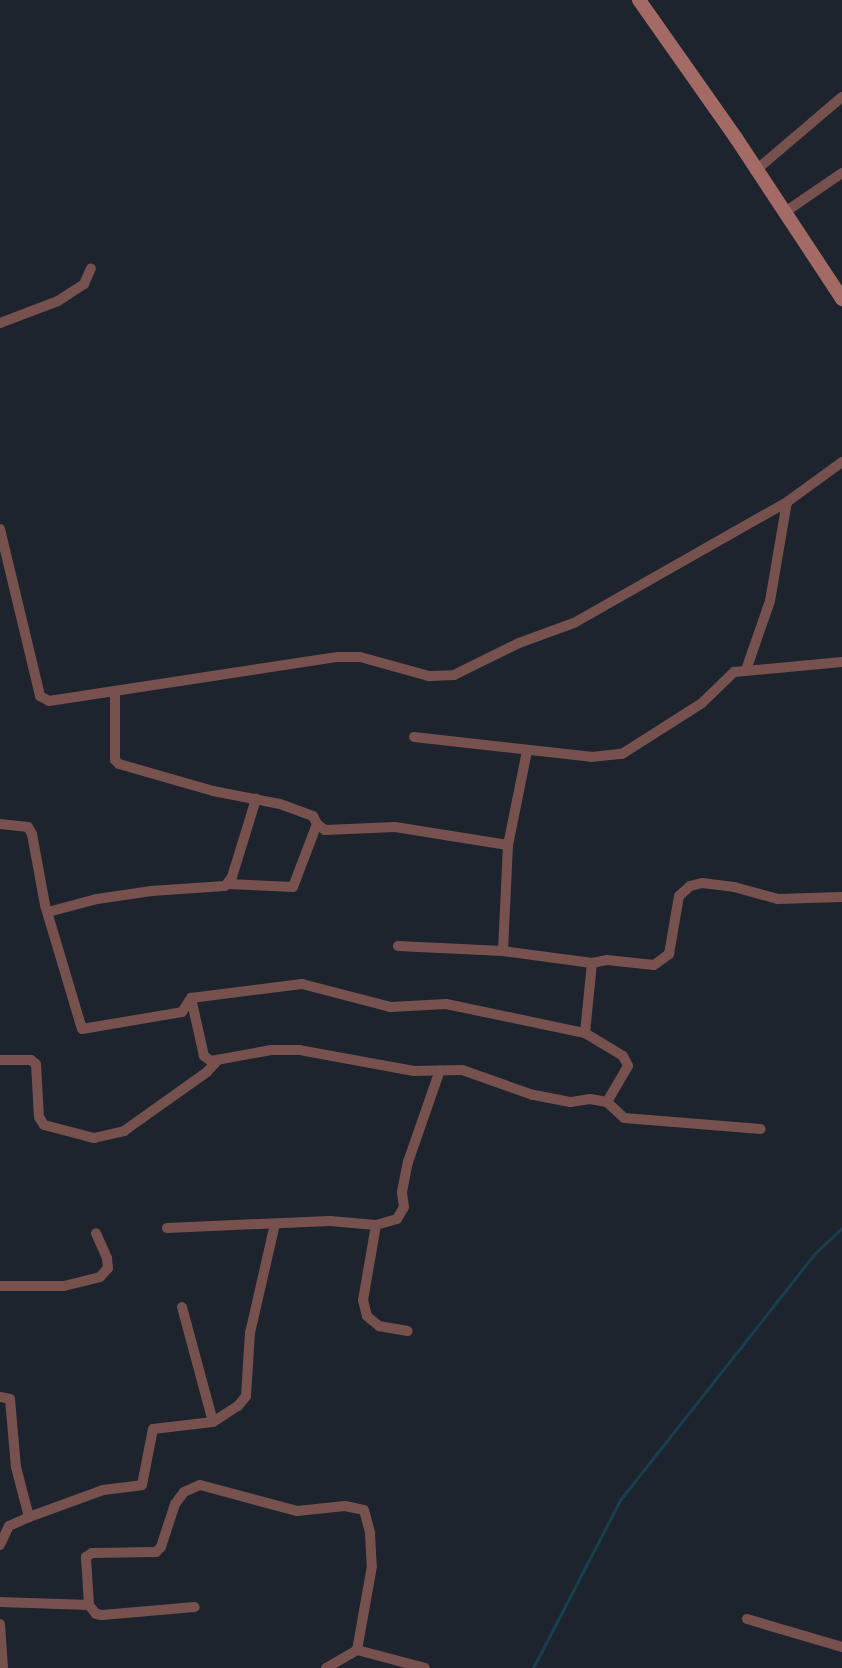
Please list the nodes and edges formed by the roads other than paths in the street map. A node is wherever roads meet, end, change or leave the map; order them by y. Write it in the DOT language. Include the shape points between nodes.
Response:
graph roads {
  1 [pos="639,0"];
  2 [pos="842,97"];
  3 [pos="755,171"];
  4 [pos="842,173"];
  5 [pos="785,212"];
  6 [pos="91,268"];
  7 [pos="842,299"];
  8 [pos="0,323"];
  9 [pos="842,462"];
  10 [pos="787,502"];
  11 [pos="0,529"];
  12 [pos="842,662"];
  13 [pos="746,670"];
  14 [pos="115,692"];
  15 [pos="414,737"];
  16 [pos="527,751"];
  17 [pos="256,799"];
  18 [pos="0,824"];
  19 [pos="317,824"];
  20 [pos="508,845"];
  21 [pos="228,884"];
  22 [pos="842,897"];
  23 [pos="48,912"];
  24 [pos="398,946"];
  25 [pos="503,951"];
  26 [pos="592,963"];
  27 [pos="191,998"];
  28 [pos="585,1033"];
  29 [pos="0,1060"];
  30 [pos="217,1061"];
  31 [pos="440,1070"];
  32 [pos="607,1102"];
  33 [pos="761,1129"];
  34 [pos="275,1224"];
  35 [pos="376,1225"];
  36 [pos="167,1228"];
  37 [pos="96,1233"];
  38 [pos="0,1286"];
  39 [pos="182,1307"];
  40 [pos="408,1331"];
  41 [pos="0,1397"];
  42 [pos="213,1422"];
  43 [pos="29,1517"];
  44 [pos="0,1545"];
  45 [pos="0,1602"];
  46 [pos="89,1605"];
  47 [pos="195,1607"];
  48 [pos="747,1619"];
  49 [pos="0,1624"];
  50 [pos="842,1647"];
  51 [pos="357,1650"];
  52 [pos="3,1668"];
  53 [pos="326,1668"];
  54 [pos="425,1668"];
  1 -- 3 [label="main road"];
  2 -- 3 [label="street"];
  3 -- 5 [label="main road"];
  4 -- 5 [label="street"];
  5 -- 7 [label="main road"];
  6 -- 8 [label="street" via="84,284 58,301"];
  9 -- 10 [label="street"];
  10 -- 13 [label="street" via="770,601"];
  10 -- 14 [label="street" via="574,623 461,673 429,676 350,656"];
  11 -- 14 [label="street" via="40,696 49,701"];
  12 -- 13 [label="street"];
  13 -- 16 [label="street" via="734,672 702,703 622,754"];
  14 -- 17 [label="street" via="116,762"];
  15 -- 16 [label="street"];
  16 -- 20 [label="street"];
  17 -- 19 [label="street" via="311,814"];
  17 -- 21 [label="street"];
  18 -- 23 [label="street" via="30,829"];
  19 -- 20 [label="street" via="325,830 395,827"];
  19 -- 21 [label="street" via="291,888"];
  20 -- 25 [label="street"];
  21 -- 23 [label="street" via="97,899"];
  22 -- 26 [label="street" via="778,899 724,886 690,886 679,896 673,946 664,961"];
  23 -- 27 [label="street" via="82,1029 182,1012"];
  24 -- 25 [label="street"];
  25 -- 26 [label="street"];
  26 -- 28 [label="street"];
  27 -- 28 [label="street" via="302,984 391,1007 446,1004"];
  27 -- 30 [label="street" via="204,1056"];
  28 -- 32 [label="street" via="628,1063"];
  29 -- 30 [label="street" via="34,1061 44,1125 94,1138 124,1131"];
  30 -- 31 [label="street" via="287,1049 414,1071"];
  31 -- 32 [label="street" via="476,1073 558,1100"];
  31 -- 35 [label="street" via="408,1162 401,1215"];
  32 -- 33 [label="street" via="624,1118"];
  34 -- 35 [label="street"];
  34 -- 36 [label="street"];
  34 -- 42 [label="street" via="250,1333 246,1396"];
  35 -- 40 [label="street" via="363,1300 367,1316 379,1326"];
  37 -- 38 [label="street" via="108,1268 100,1277 64,1286"];
  39 -- 42 [label="street"];
  41 -- 43 [label="street" via="10,1402 16,1467"];
  42 -- 43 [label="street" via="153,1429 142,1485 103,1490"];
  43 -- 44 [label="street" via="9,1526"];
  45 -- 46 [label="street"];
  46 -- 47 [label="street" via="102,1615"];
  46 -- 51 [label="street" via="86,1557 156,1552 175,1504 193,1487 297,1511 355,1506 364,1510 372,1549"];
  48 -- 50 [label="street"];
  49 -- 52 [label="street"];
  51 -- 53 [label="street"];
  51 -- 54 [label="street"];
}
